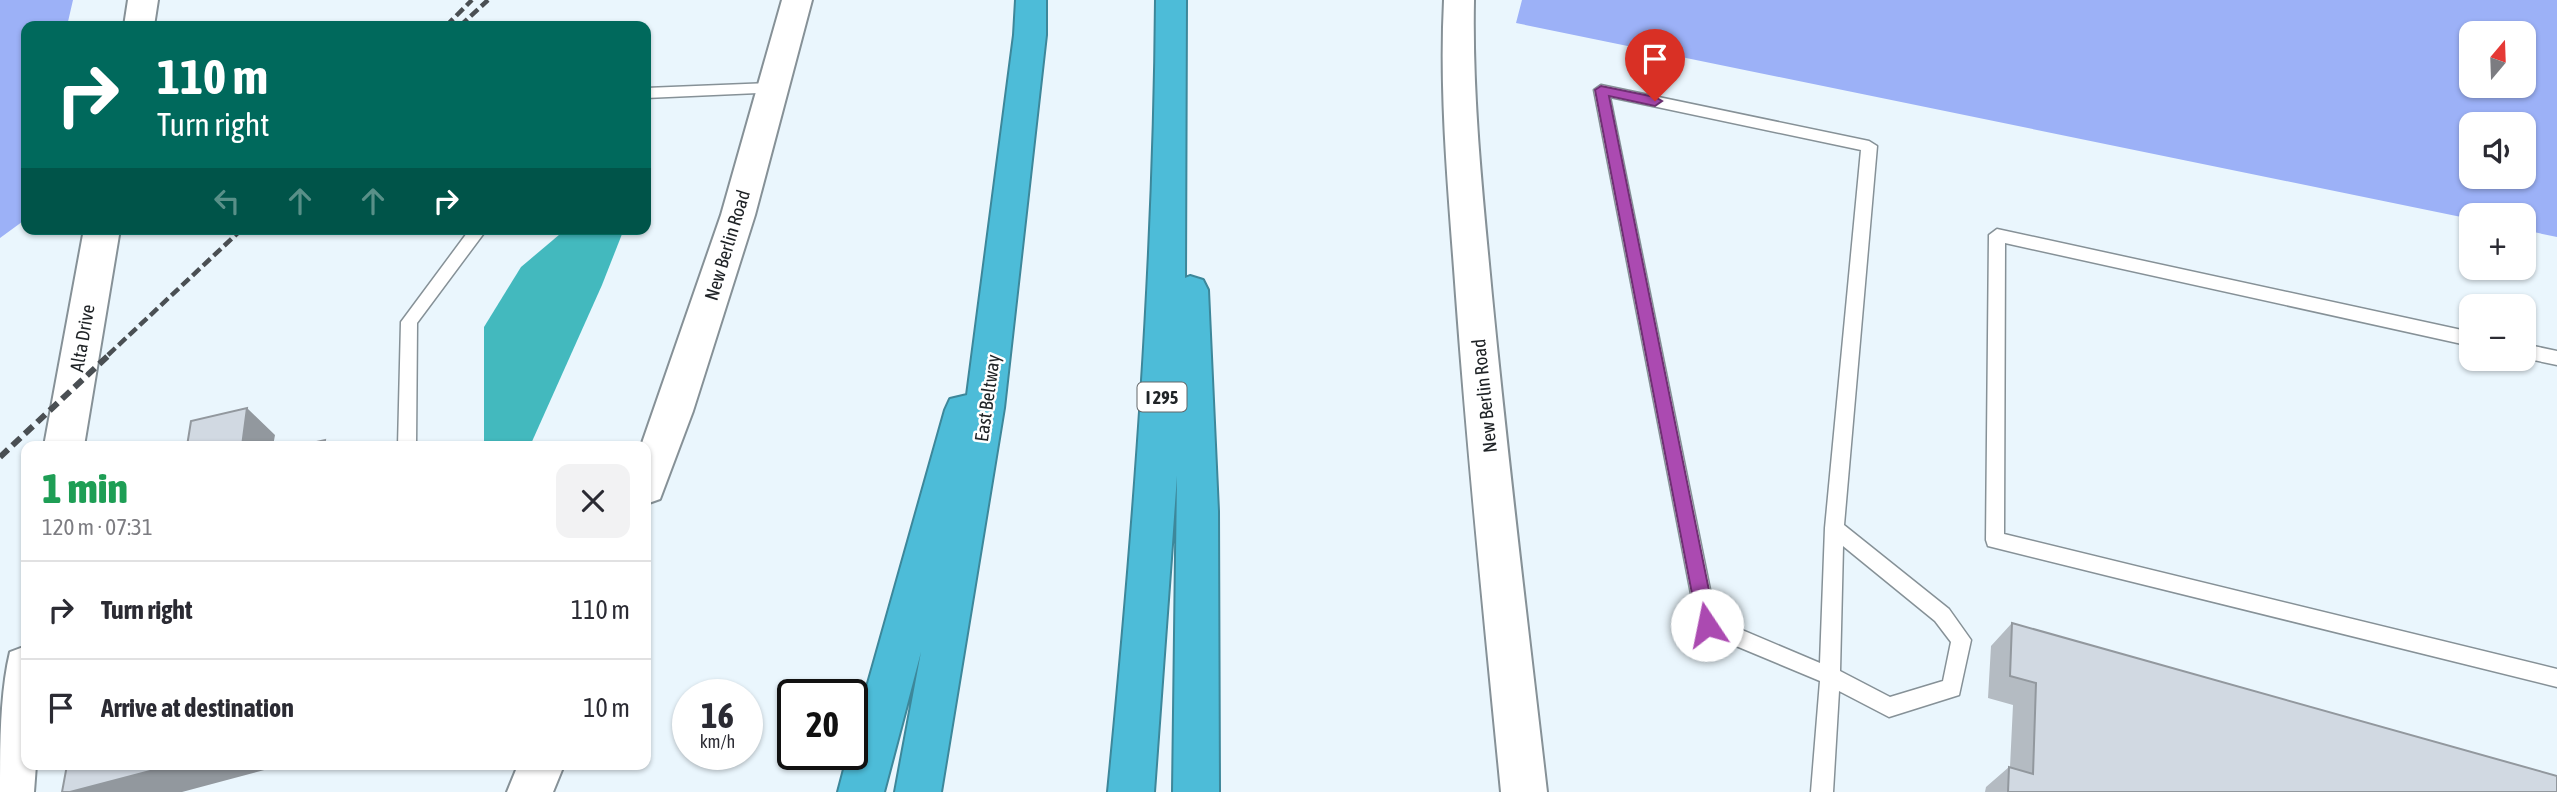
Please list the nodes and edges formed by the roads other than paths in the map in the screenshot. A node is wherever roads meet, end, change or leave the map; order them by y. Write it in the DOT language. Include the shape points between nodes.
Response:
graph roads {
  1 [pos="143,0"];
  2 [pos="797,0"];
  3 [pos="1031,0"];
  4 [pos="1171,0"];
  5 [pos="1459,0"];
  6 [pos="140,21"];
  7 [pos="773,88"];
  8 [pos="651,93"];
  9 [pos="1172,116"];
  10 [pos="101,235"];
  11 [pos="474,235"];
  12 [pos="1005,256"];
  13 [pos="2459,336"];
  14 [pos="2536,354"];
  15 [pos="2557,358"];
  16 [pos="65,441"];
  17 [pos="407,441"];
  18 [pos="651,473"];
  19 [pos="1834,527"];
  20 [pos="1830,676"];
  21 [pos="2557,678"];
  22 [pos="21,696"];
  23 [pos="539,770"];
  24 [pos="12,792"];
  25 [pos="530,792"];
  26 [pos="861,792"];
  27 [pos="918,792"];
  28 [pos="1131,792"];
  29 [pos="1196,792"];
  30 [pos="1524,792"];
  31 [pos="1822,792"];
  1 -- 6 [label="street"];
  2 -- 7 [label="street, New Berlin Road"];
  3 -- 12 [label="highway, East Beltway"];
  4 -- 9 [label="highway, I 295"];
  5 -- 30 [label="street, New Berlin Road" via="1456,49 1478,336"];
  7 -- 8 [label="lane"];
  7 -- 18 [label="street, New Berlin Road" via="738,215"];
  9 -- 28 [label="highway, I 295" via="1160,450"];
  9 -- 29 [label="highway" via="1189,280 1198,511"];
  10 -- 16 [label="street, Alta Drive"];
  11 -- 17 [label="lane" via="409,322"];
  12 -- 26 [label="highway"];
  12 -- 27 [label="highway, East Beltway" via="975,478"];
  13 -- 21 [label="lane" via="1997,234 1995,540"];
  14 -- 15 [label="lane"];
  19 -- 20 [label="lane"];
  19 -- 20 [label="lane" via="1942,615 1961,640 1952,688 1889,707"];
  19 -- 20 [label="lane" via="1869,146 1601,90 1707,625"];
  20 -- 31 [label="lane"];
  22 -- 24 [label="street"];
  23 -- 25 [label="street"];
}
